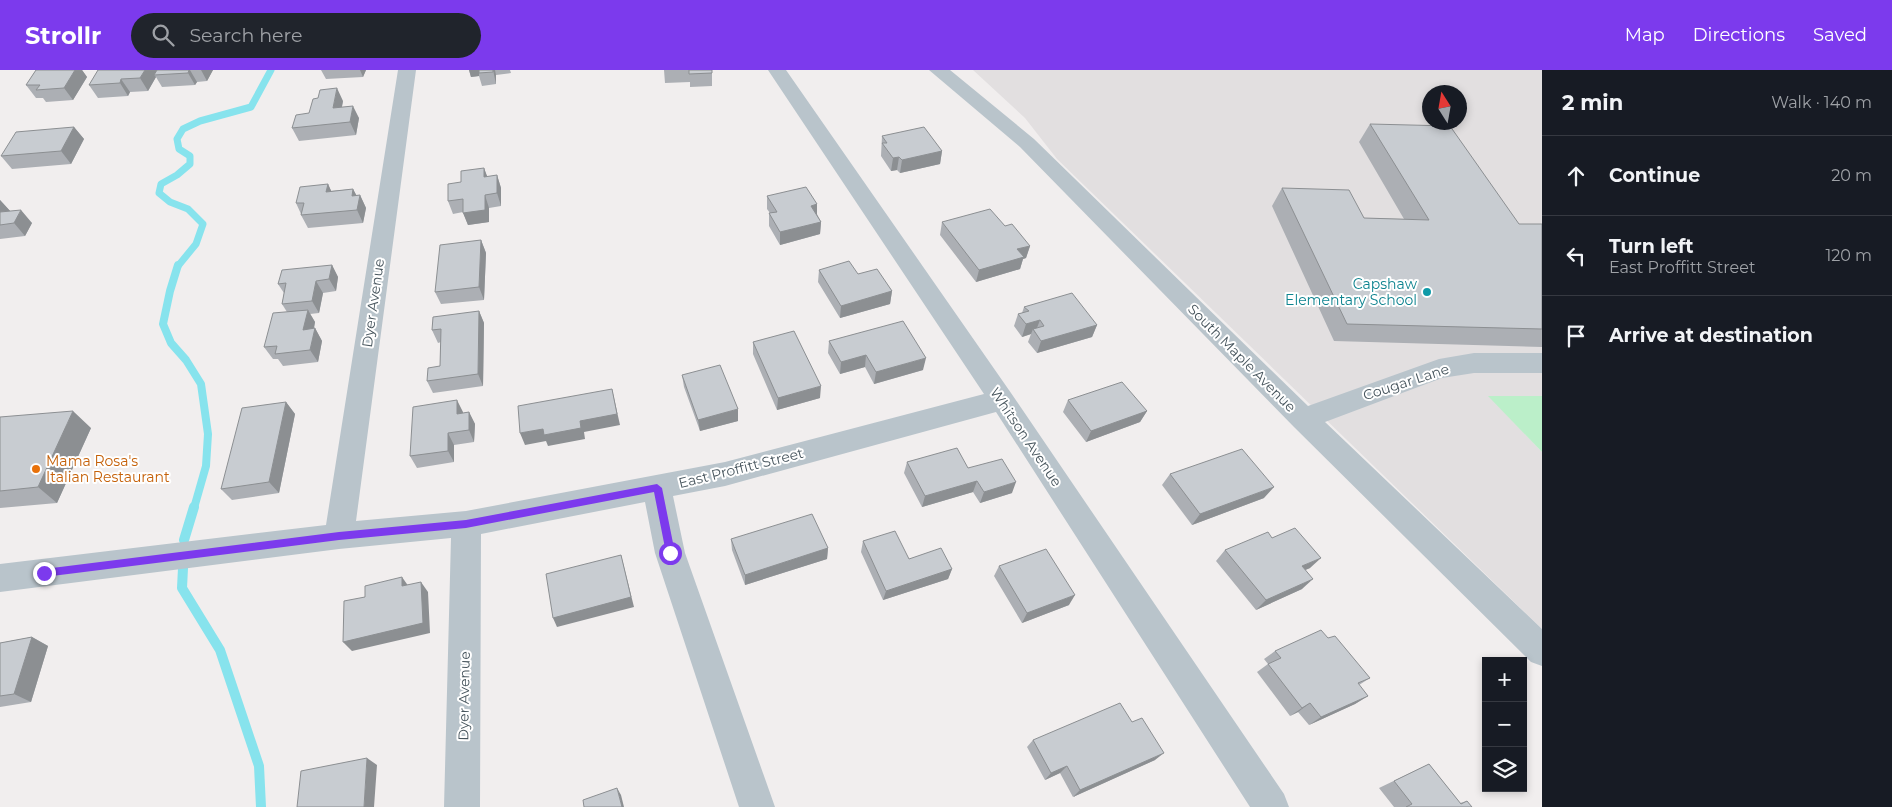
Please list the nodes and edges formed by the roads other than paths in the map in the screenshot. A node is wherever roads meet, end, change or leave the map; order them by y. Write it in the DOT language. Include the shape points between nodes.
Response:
graph roads {
  1 [pos="407,70"];
  2 [pos="777,70"];
  3 [pos="938,70"];
  4 [pos="1542,363"];
  5 [pos="1002,400"];
  6 [pos="1304,420"];
  7 [pos="657,488"];
  8 [pos="466,524"];
  9 [pos="339,536"];
  10 [pos="0,578"];
  11 [pos="1542,651"];
  12 [pos="462,807"];
  13 [pos="757,807"];
  14 [pos="1271,807"];
  1 -- 9 [label="street, Dyer Avenue"];
  2 -- 5 [label="street, Whitson Avenue"];
  3 -- 6 [label="street, South Maple Avenue" via="1027,143"];
  4 -- 6 [label="street, Cougar Lane" via="1474,363 1439,369"];
  5 -- 7 [label="street, East Proffitt Street" via="725,474"];
  5 -- 14 [label="street, Whitson Avenue"];
  6 -- 11 [label="street, South Maple Avenue"];
  7 -- 8 [label="street, East Proffitt Street"];
  7 -- 13 [label="street" via="670,553"];
  8 -- 9 [label="street, East Proffitt Street"];
  8 -- 12 [label="street, Dyer Avenue"];
  9 -- 10 [label="street, East Proffitt Street"];
}
